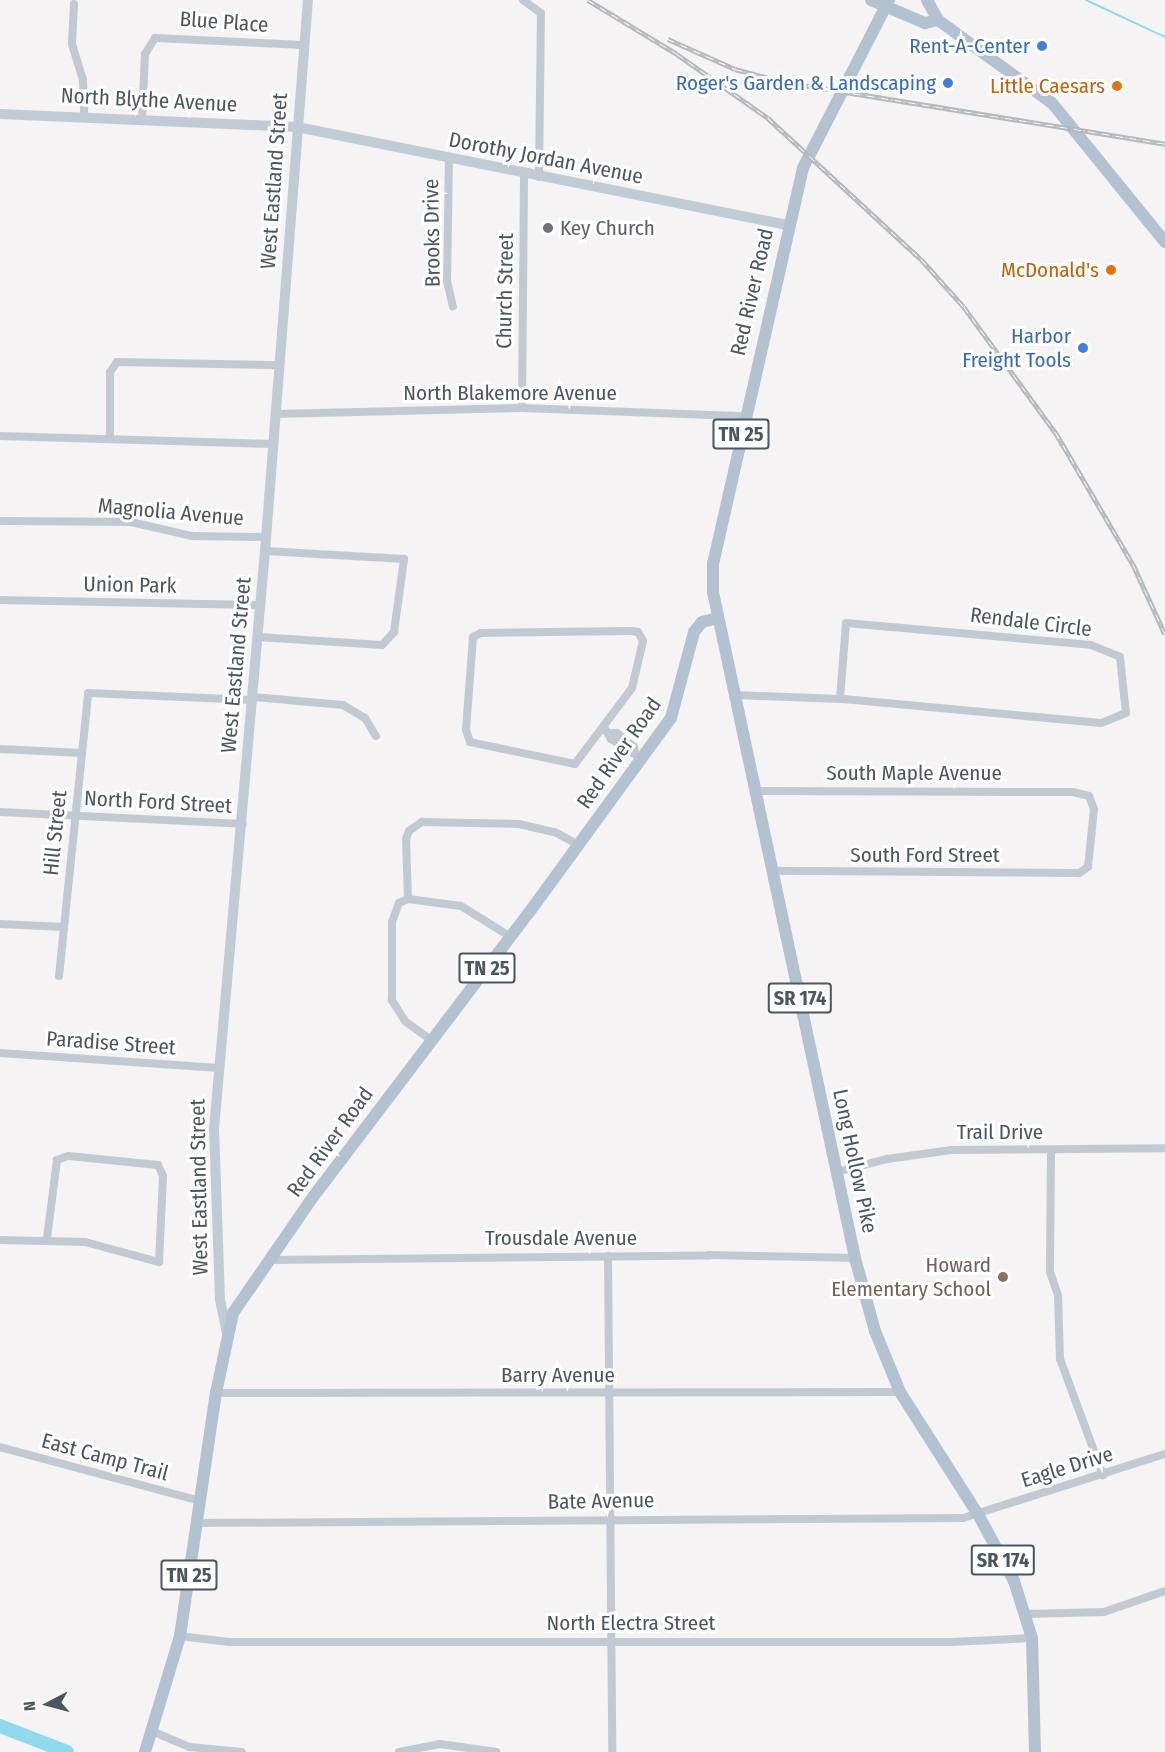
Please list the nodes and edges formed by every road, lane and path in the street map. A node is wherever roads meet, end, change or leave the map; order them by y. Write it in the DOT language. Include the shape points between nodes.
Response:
graph roads {
  1 [pos="308,0"];
  2 [pos="523,0"];
  3 [pos="871,0"];
  4 [pos="917,0"];
  5 [pos="888,2"];
  6 [pos="929,3"];
  7 [pos="74,4"];
  8 [pos="938,20"];
  9 [pos="303,45"];
  10 [pos="0,114"];
  11 [pos="84,117"];
  12 [pos="142,120"];
  13 [pos="297,127"];
  14 [pos="448,158"];
  15 [pos="524,174"];
  16 [pos="539,177"];
  17 [pos="787,225"];
  18 [pos="1165,242"];
  19 [pos="453,306"];
  20 [pos="280,365"];
  21 [pos="522,408"];
  22 [pos="276,414"];
  23 [pos="745,416"];
  24 [pos="0,436"];
  25 [pos="110,438"];
  26 [pos="273,444"];
  27 [pos="0,520"];
  28 [pos="266,537"];
  29 [pos="265,551"];
  30 [pos="0,600"];
  31 [pos="260,605"];
  32 [pos="718,618"];
  33 [pos="258,637"];
  34 [pos="734,695"];
  35 [pos="253,699"];
  36 [pos="840,699"];
  37 [pos="607,730"];
  38 [pos="376,736"];
  39 [pos="0,750"];
  40 [pos="82,753"];
  41 [pos="639,756"];
  42 [pos="755,791"];
  43 [pos="0,812"];
  44 [pos="75,816"];
  45 [pos="243,824"];
  46 [pos="578,845"];
  47 [pos="771,871"];
  48 [pos="1079,873"];
  49 [pos="408,899"];
  50 [pos="0,924"];
  51 [pos="64,927"];
  52 [pos="511,937"];
  53 [pos="59,976"];
  54 [pos="431,1040"];
  55 [pos="0,1053"];
  56 [pos="219,1068"];
  57 [pos="1165,1148"];
  58 [pos="1051,1150"];
  59 [pos="837,1172"];
  60 [pos="47,1238"];
  61 [pos="0,1240"];
  62 [pos="608,1256"];
  63 [pos="855,1258"];
  64 [pos="268,1260"];
  65 [pos="233,1313"];
  66 [pos="227,1333"];
  67 [pos="611,1392"];
  68 [pos="900,1392"];
  69 [pos="216,1393"];
  70 [pos="0,1447"];
  71 [pos="1165,1454"];
  72 [pos="1103,1475"];
  73 [pos="200,1501"];
  74 [pos="979,1516"];
  75 [pos="610,1518"];
  76 [pos="197,1523"];
  77 [pos="1165,1591"];
  78 [pos="1026,1614"];
  79 [pos="180,1636"];
  80 [pos="1032,1638"];
  81 [pos="610,1641"];
  82 [pos="154,1732"];
  83 [pos="145,1752"];
  84 [pos="242,1752"];
  85 [pos="399,1752"];
  86 [pos="496,1752"];
  87 [pos="612,1752"];
  88 [pos="1035,1752"];
  1 -- 9 [label="street, West Eastland Street"];
  2 -- 16 [label="street" via="541,13"];
  3 -- 5 [label="main road"];
  4 -- 6 [label="main road"];
  5 -- 8 [label="main road" via="925,23"];
  5 -- 17 [label="main road, Red River Road / TN 25" via="808,153"];
  6 -- 8 [label="main road"];
  7 -- 11 [label="street" via="72,44 83,79"];
  8 -- 18 [label="main road" via="1052,103"];
  9 -- 12 [label="street, Blue Place" via="155,38 145,54"];
  9 -- 13 [label="street, West Eastland Street"];
  10 -- 11 [label="street, North Blythe Avenue"];
  11 -- 12 [label="street, North Blythe Avenue"];
  12 -- 13 [label="street, North Blythe Avenue"];
  13 -- 14 [label="street, Dorothy Jordan Avenue"];
  13 -- 20 [label="street, West Eastland Street"];
  14 -- 15 [label="street, Dorothy Jordan Avenue"];
  14 -- 19 [label="street, Brooks Drive" via="447,282"];
  15 -- 16 [label="street, Dorothy Jordan Avenue"];
  15 -- 21 [label="street, Church Street"];
  16 -- 17 [label="street, Dorothy Jordan Avenue"];
  17 -- 23 [label="main road, Red River Road / TN 25"];
  20 -- 22 [label="street, West Eastland Street"];
  20 -- 25 [label="street" via="117,362 110,372"];
  21 -- 22 [label="street, North Blakemore Avenue"];
  21 -- 23 [label="street, North Blakemore Avenue"];
  22 -- 26 [label="street, West Eastland Street"];
  23 -- 32 [label="main road, Red River Road / TN 25" via="713,562"];
  24 -- 25 [label="street"];
  25 -- 26 [label="street"];
  26 -- 28 [label="street, West Eastland Street"];
  27 -- 28 [label="street, Magnolia Avenue" via="131,522 192,536"];
  28 -- 29 [label="street, West Eastland Street"];
  29 -- 31 [label="street, West Eastland Street"];
  29 -- 33 [label="street" via="404,559 394,632 382,645"];
  30 -- 31 [label="street, Union Park"];
  31 -- 33 [label="street, West Eastland Street"];
  32 -- 34 [label="main road, Long Hollow Pike / SR 174"];
  32 -- 41 [label="main road, Red River Road / TN 25" via="702,622 694,632 677,705"];
  33 -- 35 [label="street, West Eastland Street"];
  34 -- 36 [label="street, Rendale Circle"];
  34 -- 42 [label="main road, Long Hollow Pike / SR 174"];
  35 -- 38 [label="street" via="343,705 365,718"];
  35 -- 40 [label="street, Hill Street" via="88,693"];
  35 -- 45 [label="street, West Eastland Street"];
  36 -- 36 [label="street, Rendale Circle" via="1101,723 1126,713 1120,657 1092,645 864,622 846,623"];
  37 -- 37 [label="street" via="575,764 470,742 466,730 473,637 481,633 638,632 642,641 638,674"];
  37 -- 41 [label="street" via="617,733"];
  39 -- 40 [label="street"];
  40 -- 44 [label="street, Hill Street"];
  41 -- 46 [label="main road, Red River Road / TN 25"];
  42 -- 47 [label="main road, Long Hollow Pike / SR 174"];
  42 -- 48 [label="street, South Maple Avenue" via="1072,792 1089,796 1094,809 1088,867"];
  43 -- 44 [label="street, North Ford Street"];
  44 -- 45 [label="street, North Ford Street"];
  44 -- 51 [label="street, Hill Street"];
  45 -- 56 [label="street, West Eastland Street"];
  46 -- 49 [label="street" via="555,832 519,824 422,822 409,831 406,839"];
  46 -- 52 [label="main road, Red River Road / TN 25"];
  47 -- 48 [label="street, South Ford Street"];
  47 -- 59 [label="main road, Long Hollow Pike / SR 174"];
  49 -- 52 [label="street" via="461,906"];
  49 -- 54 [label="street" via="394,909 392,1000 405,1021"];
  50 -- 51 [label="street"];
  51 -- 53 [label="street, Hill Street"];
  52 -- 54 [label="main road, Red River Road / TN 25"];
  54 -- 64 [label="main road, Red River Road / TN 25"];
  55 -- 56 [label="street, Paradise Street"];
  56 -- 66 [label="street, West Eastland Street" via="214,1153 220,1299"];
  57 -- 58 [label="street, Trail Drive"];
  58 -- 59 [label="street, Trail Drive" via="951,1150 887,1159"];
  58 -- 72 [label="street" via="1050,1272 1058,1295 1060,1359"];
  59 -- 63 [label="main road, Long Hollow Pike / SR 174"];
  60 -- 60 [label="street" via="86,1242 159,1262 163,1176 158,1165 68,1156 57,1160"];
  60 -- 61 [label="street"];
  62 -- 63 [label="street, Trousdale Avenue"];
  62 -- 64 [label="street, Trousdale Avenue"];
  62 -- 67 [label="street"];
  63 -- 68 [label="main road, Long Hollow Pike / SR 174" via="875,1331"];
  64 -- 65 [label="main road, Red River Road / TN 25"];
  65 -- 66 [label="main road, West Eastland Street / TN 25"];
  66 -- 69 [label="main road, West Eastland Street / TN 25"];
  67 -- 68 [label="street, Barry Avenue"];
  67 -- 69 [label="street, Barry Avenue"];
  67 -- 75 [label="street"];
  68 -- 74 [label="main road, Long Hollow Pike / SR 174"];
  69 -- 73 [label="main road, TN 25"];
  70 -- 73 [label="street, East Camp Trail"];
  71 -- 72 [label="street, Eagle Drive"];
  72 -- 74 [label="street, Eagle Drive" via="1034,1494"];
  73 -- 76 [label="main road, TN 25"];
  74 -- 75 [label="street, Bate Avenue"];
  74 -- 78 [label="main road, Long Hollow Pike / SR 174" via="1014,1581"];
  75 -- 76 [label="street, Bate Avenue"];
  75 -- 81 [label="street"];
  76 -- 79 [label="main road, TN 25"];
  77 -- 78 [label="street" via="1104,1612"];
  78 -- 80 [label="main road, Long Hollow Pike / SR 174"];
  79 -- 81 [label="street, North Electra Street" via="230,1642"];
  79 -- 82 [label="main road, TN 25"];
  80 -- 81 [label="street, North Electra Street" via="952,1642"];
  80 -- 88 [label="main road, Long Hollow Pike / SR 174"];
  81 -- 87 [label="street"];
  82 -- 83 [label="main road, TN 25"];
  82 -- 84 [label="street" via="190,1747"];
  85 -- 86 [label="street" via="440,1744"];
}
